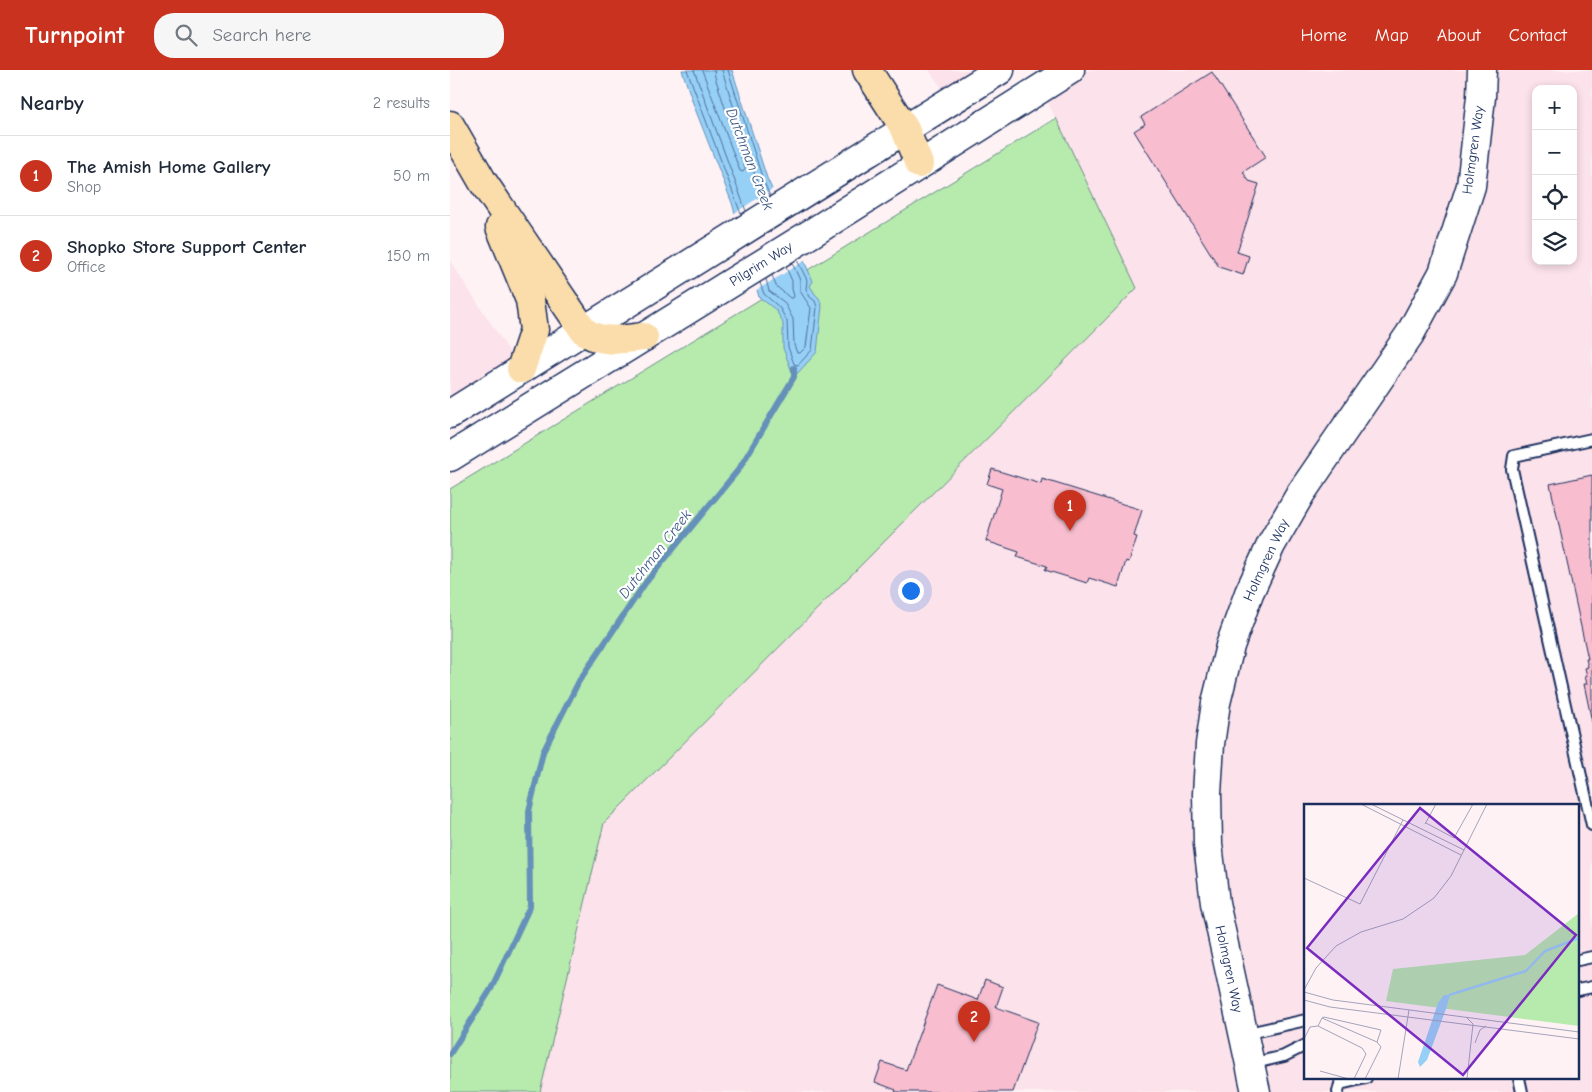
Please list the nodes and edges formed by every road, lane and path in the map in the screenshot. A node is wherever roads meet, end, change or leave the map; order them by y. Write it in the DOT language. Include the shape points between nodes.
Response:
graph roads {
  1 [pos="867,70"];
  2 [pos="1000,70"];
  3 [pos="1070,70"];
  4 [pos="1482,70"];
  5 [pos="450,124"];
  6 [pos="905,129"];
  7 [pos="919,164"];
  8 [pos="483,182"];
  9 [pos="584,330"];
  10 [pos="644,337"];
  11 [pos="521,369"];
  12 [pos="450,414"];
  13 [pos="1592,439"];
  14 [pos="450,457"];
  15 [pos="1592,825"];
  16 [pos="1304,1020"];
  17 [pos="1244,1034"];
  18 [pos="1304,1046"];
  19 [pos="1250,1064"];
  20 [pos="1357,1080"];
  21 [pos="1256,1092"];
  22 [pos="1338,1092"];
  1 -- 6 [label="highway"];
  2 -- 6 [label="street"];
  3 -- 7 [label="street, Pilgrim Way"];
  4 -- 17 [label="street, Holmgren Way" via="1471,186 1443,273 1410,334 1281,525 1248,593 1230,646 1210,744 1208,844 1215,903"];
  5 -- 8 [label="highway"];
  6 -- 7 [label="highway"];
  6 -- 9 [label="street"];
  7 -- 10 [label="street, Pilgrim Way"];
  8 -- 9 [label="highway"];
  8 -- 11 [label="highway" via="530,300 534,330"];
  9 -- 10 [label="highway" via="592,336 613,340"];
  9 -- 11 [label="street"];
  10 -- 14 [label="street, Pilgrim Way"];
  11 -- 12 [label="street"];
  13 -- 15 [label="lane" via="1514,456 1512,469"];
  16 -- 17 [label="lane"];
  17 -- 19 [label="street, Holmgren Way"];
  18 -- 19 [label="lane" via="1284,1056"];
  19 -- 21 [label="street, Holmgren Way"];
  20 -- 22 [label="lane" via="1340,1084"];
}
